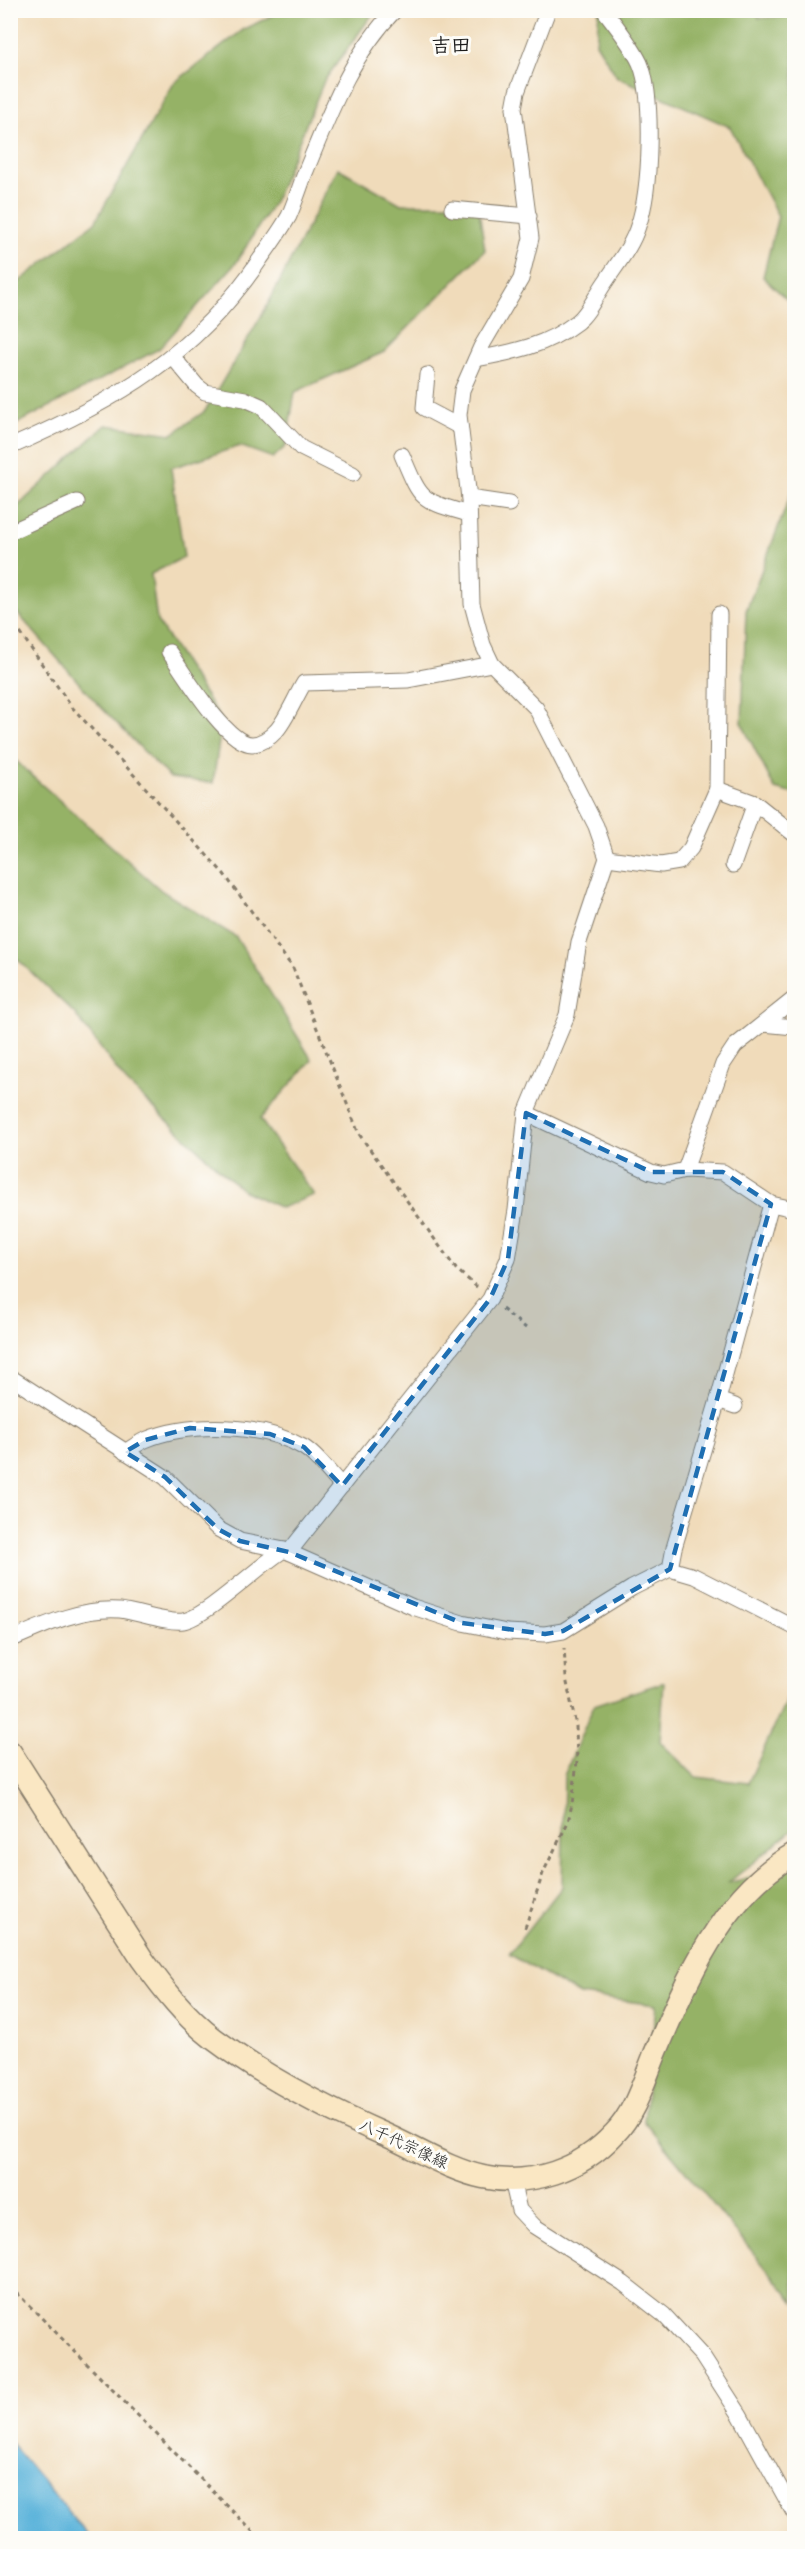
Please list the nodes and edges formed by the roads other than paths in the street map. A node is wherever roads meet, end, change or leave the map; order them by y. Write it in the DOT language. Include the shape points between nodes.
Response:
graph roads {
  1 [pos="395,10"];
  2 [pos="548,10"];
  3 [pos="604,10"];
  4 [pos="452,209"];
  5 [pos="529,216"];
  6 [pos="172,356"];
  7 [pos="476,359"];
  8 [pos="427,375"];
  9 [pos="460,427"];
  10 [pos="10,447"];
  11 [pos="402,455"];
  12 [pos="353,474"];
  13 [pos="469,498"];
  14 [pos="77,502"];
  15 [pos="509,504"];
  16 [pos="468,514"];
  17 [pos="10,532"];
  18 [pos="719,614"];
  19 [pos="169,652"];
  20 [pos="492,664"];
  21 [pos="717,789"];
  22 [pos="755,803"];
  23 [pos="795,834"];
  24 [pos="607,858"];
  25 [pos="733,865"];
  26 [pos="795,999"];
  27 [pos="763,1024"];
  28 [pos="795,1028"];
  29 [pos="526,1113"];
  30 [pos="685,1170"];
  31 [pos="771,1204"];
  32 [pos="795,1209"];
  33 [pos="10,1377"];
  34 [pos="718,1400"];
  35 [pos="735,1406"];
  36 [pos="126,1452"];
  37 [pos="342,1486"];
  38 [pos="286,1551"];
  39 [pos="670,1569"];
  40 [pos="795,1627"];
  41 [pos="10,1640"];
  42 [pos="10,1752"];
  43 [pos="795,1854"];
  44 [pos="512,2180"];
  45 [pos="795,2513"];
  1 -- 6 [label="street" via="348,74 289,216 237,293"];
  2 -- 5 [label="street" via="514,108"];
  3 -- 7 [label="street" via="640,63 648,92 645,196 638,226 580,320 549,341 522,351"];
  4 -- 5 [label="street"];
  5 -- 7 [label="street" via="531,238 521,279"];
  6 -- 10 [label="street" via="111,399"];
  6 -- 12 [label="street" via="205,392 261,406 301,448"];
  7 -- 9 [label="street" via="462,390"];
  8 -- 9 [label="street" via="424,408"];
  9 -- 13 [label="street"];
  11 -- 16 [label="street" via="418,493 432,503"];
  13 -- 15 [label="street"];
  13 -- 16 [label="street"];
  14 -- 17 [label="street"];
  16 -- 20 [label="street" via="472,604"];
  18 -- 21 [label="street"];
  19 -- 20 [label="street" via="214,717 250,744 262,742 277,731 304,683 408,680"];
  20 -- 24 [label="street" via="536,708 596,826"];
  21 -- 22 [label="street"];
  21 -- 24 [label="street" via="691,848 680,862 662,865"];
  22 -- 23 [label="street"];
  22 -- 25 [label="street"];
  24 -- 29 [label="street" via="579,942 567,1015"];
  26 -- 27 [label="street"];
  27 -- 28 [label="street"];
  27 -- 30 [label="street" via="735,1046 723,1064"];
  29 -- 30 [label="street" via="651,1172 664,1175"];
  29 -- 37 [label="street" via="508,1259 490,1299"];
  30 -- 31 [label="street" via="723,1172"];
  31 -- 32 [label="street"];
  31 -- 34 [label="street"];
  33 -- 36 [label="street"];
  34 -- 35 [label="street"];
  34 -- 39 [label="street"];
  36 -- 37 [label="street" via="145,1440 190,1428 270,1434 304,1448"];
  36 -- 38 [label="street" via="165,1477 218,1529 240,1541"];
  37 -- 38 [label="street"];
  38 -- 39 [label="street" via="413,1607 462,1623 545,1635 563,1631"];
  38 -- 41 [label="street" via="204,1611 183,1621 119,1610 88,1612"];
  39 -- 40 [label="street" via="694,1576"];
  42 -- 44 [label="main road, 八千代宗像線" via="164,1990 213,2038 255,2067 370,2128 462,2171"];
  43 -- 44 [label="main road, 八千代宗像線" via="747,1890 712,1938 681,1995 633,2108 615,2134 586,2160 552,2174"];
  44 -- 45 [label="street" via="519,2210 534,2226 623,2283 664,2315 702,2356"];
}
